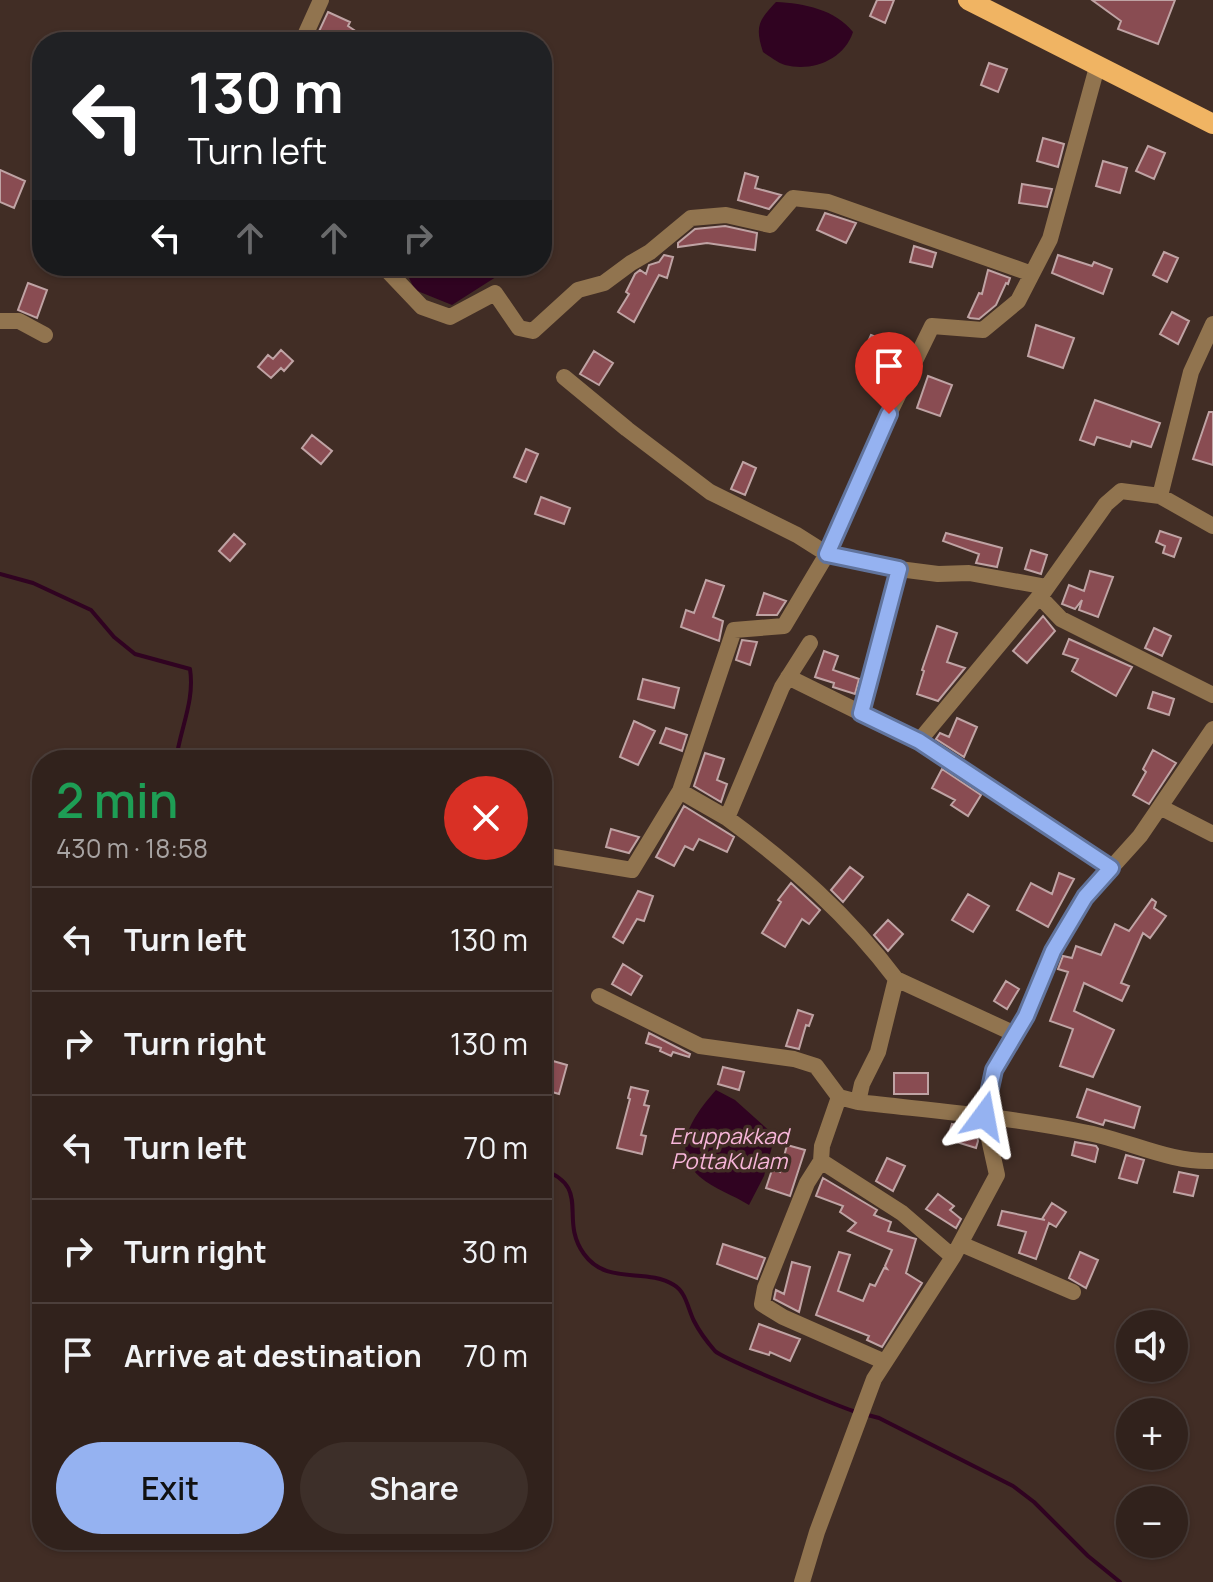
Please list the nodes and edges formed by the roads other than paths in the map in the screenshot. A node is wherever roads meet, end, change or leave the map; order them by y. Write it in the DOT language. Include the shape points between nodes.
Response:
graph roads {
  1 [pos="321,0"];
  2 [pos="968,0"];
  3 [pos="307,32"];
  4 [pos="1097,67"];
  5 [pos="1213,124"];
  6 [pos="1032,274"];
  7 [pos="393,276"];
  8 [pos="0,321"];
  9 [pos="1213,324"];
  10 [pos="45,335"];
  11 [pos="564,377"];
  12 [pos="1160,496"];
  13 [pos="1213,526"];
  14 [pos="827,554"];
  15 [pos="899,569"];
  16 [pos="1047,587"];
  17 [pos="810,643"];
  18 [pos="788,677"];
  19 [pos="1213,695"];
  20 [pos="861,713"];
  21 [pos="1213,729"];
  22 [pos="919,741"];
  23 [pos="680,791"];
  24 [pos="1160,807"];
  25 [pos="727,818"];
  26 [pos="1213,834"];
  27 [pos="552,857"];
  28 [pos="1111,868"];
  29 [pos="896,979"];
  30 [pos="599,996"];
  31 [pos="1015,1034"];
  32 [pos="839,1097"];
  33 [pos="858,1102"];
  34 [pos="984,1116"];
  35 [pos="821,1161"];
  36 [pos="1213,1161"];
  37 [pos="957,1250"];
  38 [pos="1073,1292"];
  39 [pos="885,1362"];
  40 [pos="802,1582"];
  1 -- 3 [label="street"];
  2 -- 4 [label="main road"];
  4 -- 5 [label="main road"];
  4 -- 6 [label="street" via="1050,239"];
  6 -- 7 [label="street" via="828,202 793,198 770,225 726,215 691,218 604,283 578,290 533,331 519,328 495,293 450,317 422,307"];
  6 -- 14 [label="street" via="1018,301 983,330 932,326"];
  8 -- 10 [label="street" via="19,321"];
  9 -- 12 [label="street" via="1191,372"];
  11 -- 14 [label="street" via="710,492"];
  12 -- 13 [label="street"];
  12 -- 16 [label="street" via="1121,491"];
  14 -- 15 [label="street"];
  14 -- 23 [label="street" via="784,626 734,630"];
  15 -- 16 [label="street" via="969,573"];
  15 -- 20 [label="street"];
  16 -- 19 [label="street" via="1040,597 1061,619"];
  16 -- 22 [label="street"];
  17 -- 18 [label="street"];
  18 -- 20 [label="street"];
  18 -- 25 [label="street"];
  20 -- 22 [label="street"];
  21 -- 24 [label="street"];
  22 -- 28 [label="street"];
  23 -- 25 [label="street"];
  23 -- 27 [label="street" via="632,870"];
  24 -- 26 [label="street"];
  24 -- 28 [label="street"];
  25 -- 29 [label="street" via="831,903"];
  28 -- 31 [label="street" via="1085,897 1053,951"];
  29 -- 31 [label="street"];
  29 -- 33 [label="street" via="878,1052"];
  30 -- 32 [label="street" via="700,1046 816,1066"];
  31 -- 34 [label="street" via="994,1070"];
  32 -- 33 [label="street"];
  32 -- 35 [label="street"];
  33 -- 34 [label="street"];
  34 -- 36 [label="street" via="1090,1133 1193,1162"];
  34 -- 37 [label="street" via="997,1175"];
  35 -- 37 [label="street"];
  35 -- 39 [label="street" via="807,1183 762,1304"];
  37 -- 38 [label="street"];
  37 -- 39 [label="street"];
  39 -- 40 [label="street" via="874,1379"];
}
